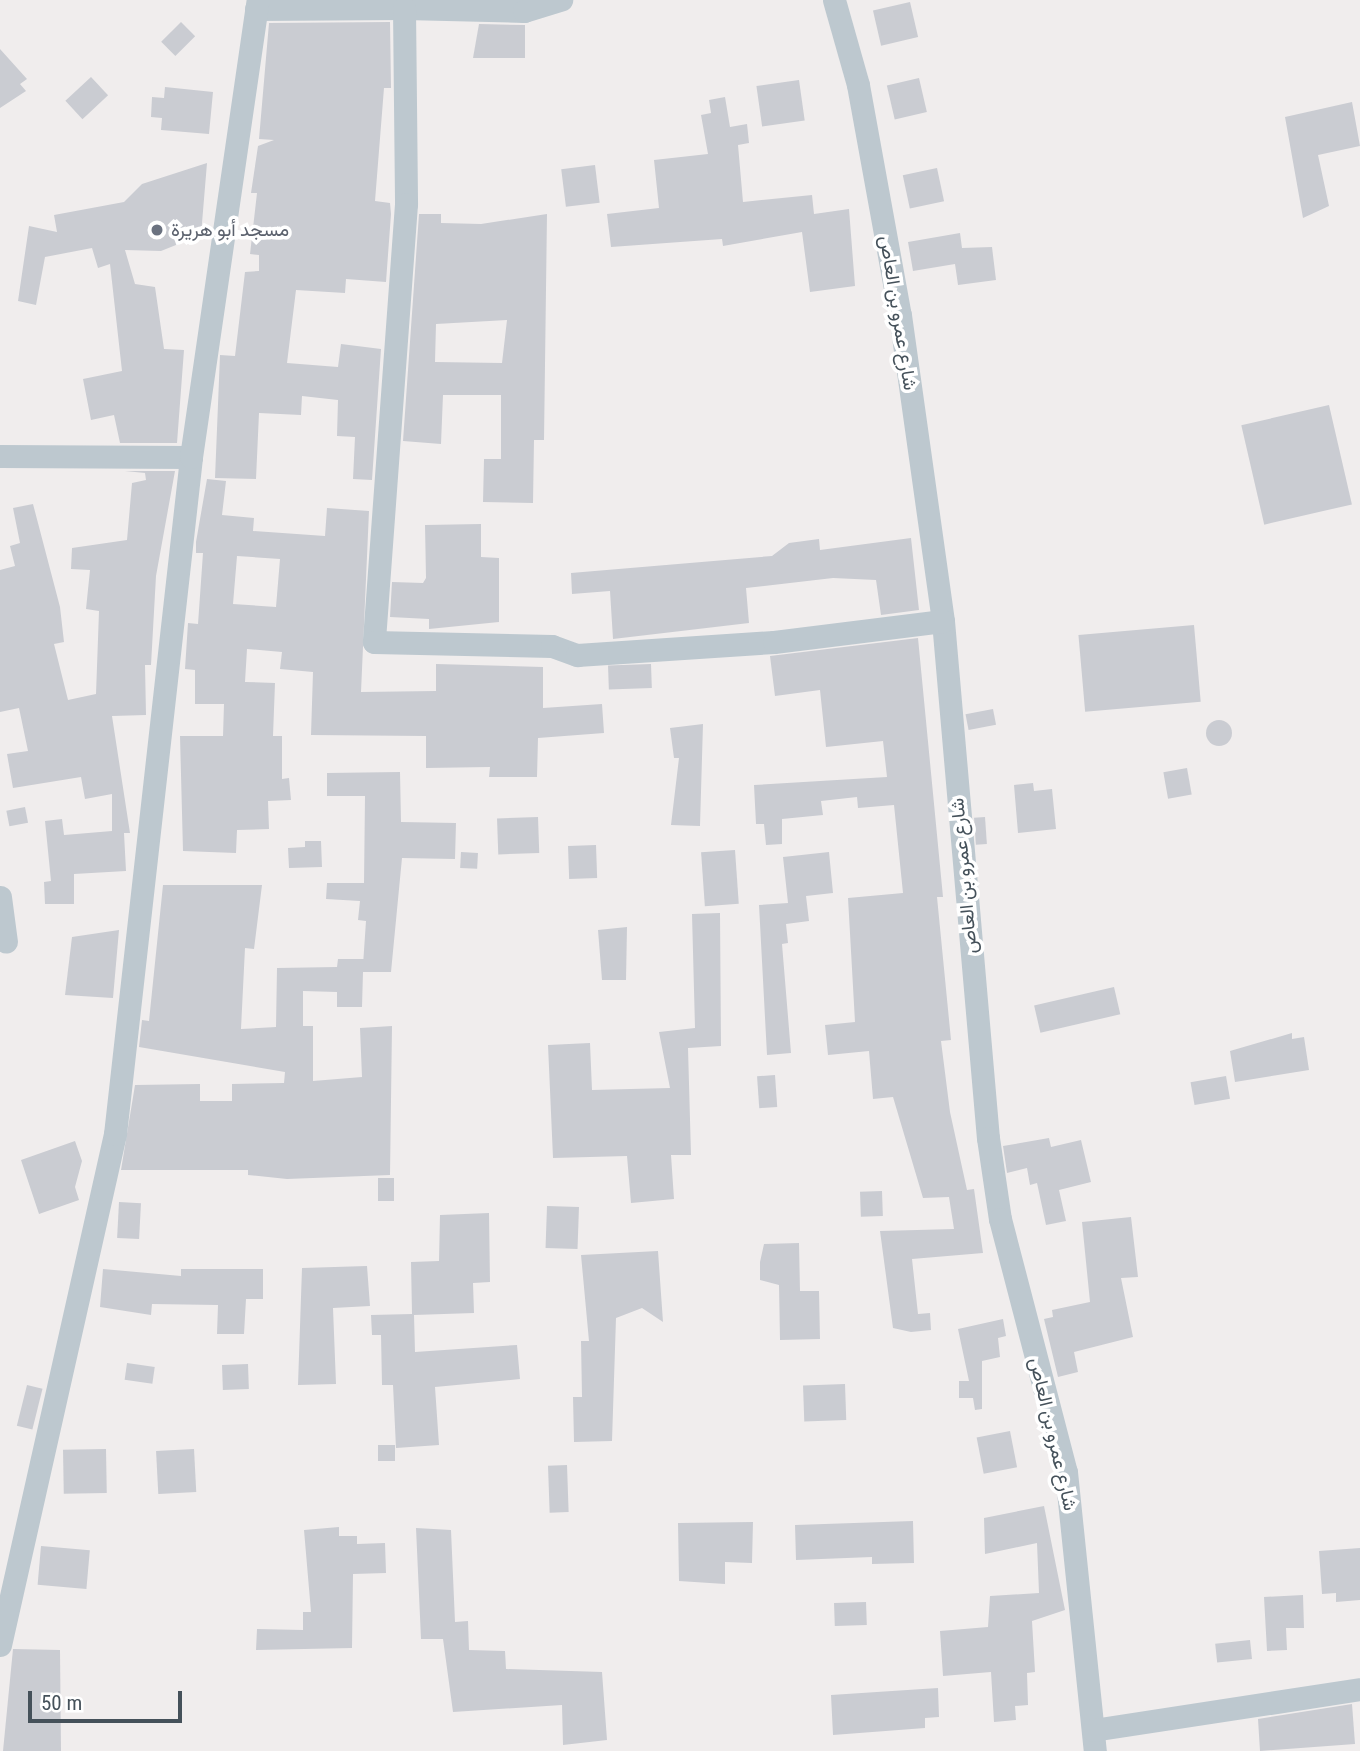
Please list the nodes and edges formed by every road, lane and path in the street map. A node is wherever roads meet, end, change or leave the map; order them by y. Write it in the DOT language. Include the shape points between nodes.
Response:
graph roads {
  1 [pos="561,0"];
  2 [pos="834,0"];
  3 [pos="257,4"];
  4 [pos="404,8"];
  5 [pos="0,456"];
  6 [pos="191,457"];
  7 [pos="943,621"];
  8 [pos="0,897"];
  9 [pos="6,942"];
  10 [pos="0,1645"];
  11 [pos="1360,1689"];
  12 [pos="1094,1741"];
  1 -- 4 [label="street" via="524,11"];
  2 -- 7 [label="street, شارع عمرو بن العاص" via="858,85 900,315"];
  3 -- 4 [label="street"];
  3 -- 6 [label="street"];
  4 -- 7 [label="street" via="406,204 374,642 552,646 578,655 774,642"];
  5 -- 6 [label="street"];
  6 -- 10 [label="street" via="115,1134"];
  7 -- 12 [label="street, شارع عمرو بن العاص" via="988,1138 1000,1219 1066,1472"];
  8 -- 9 [label="street"];
  11 -- 12 [label="street"];
}
